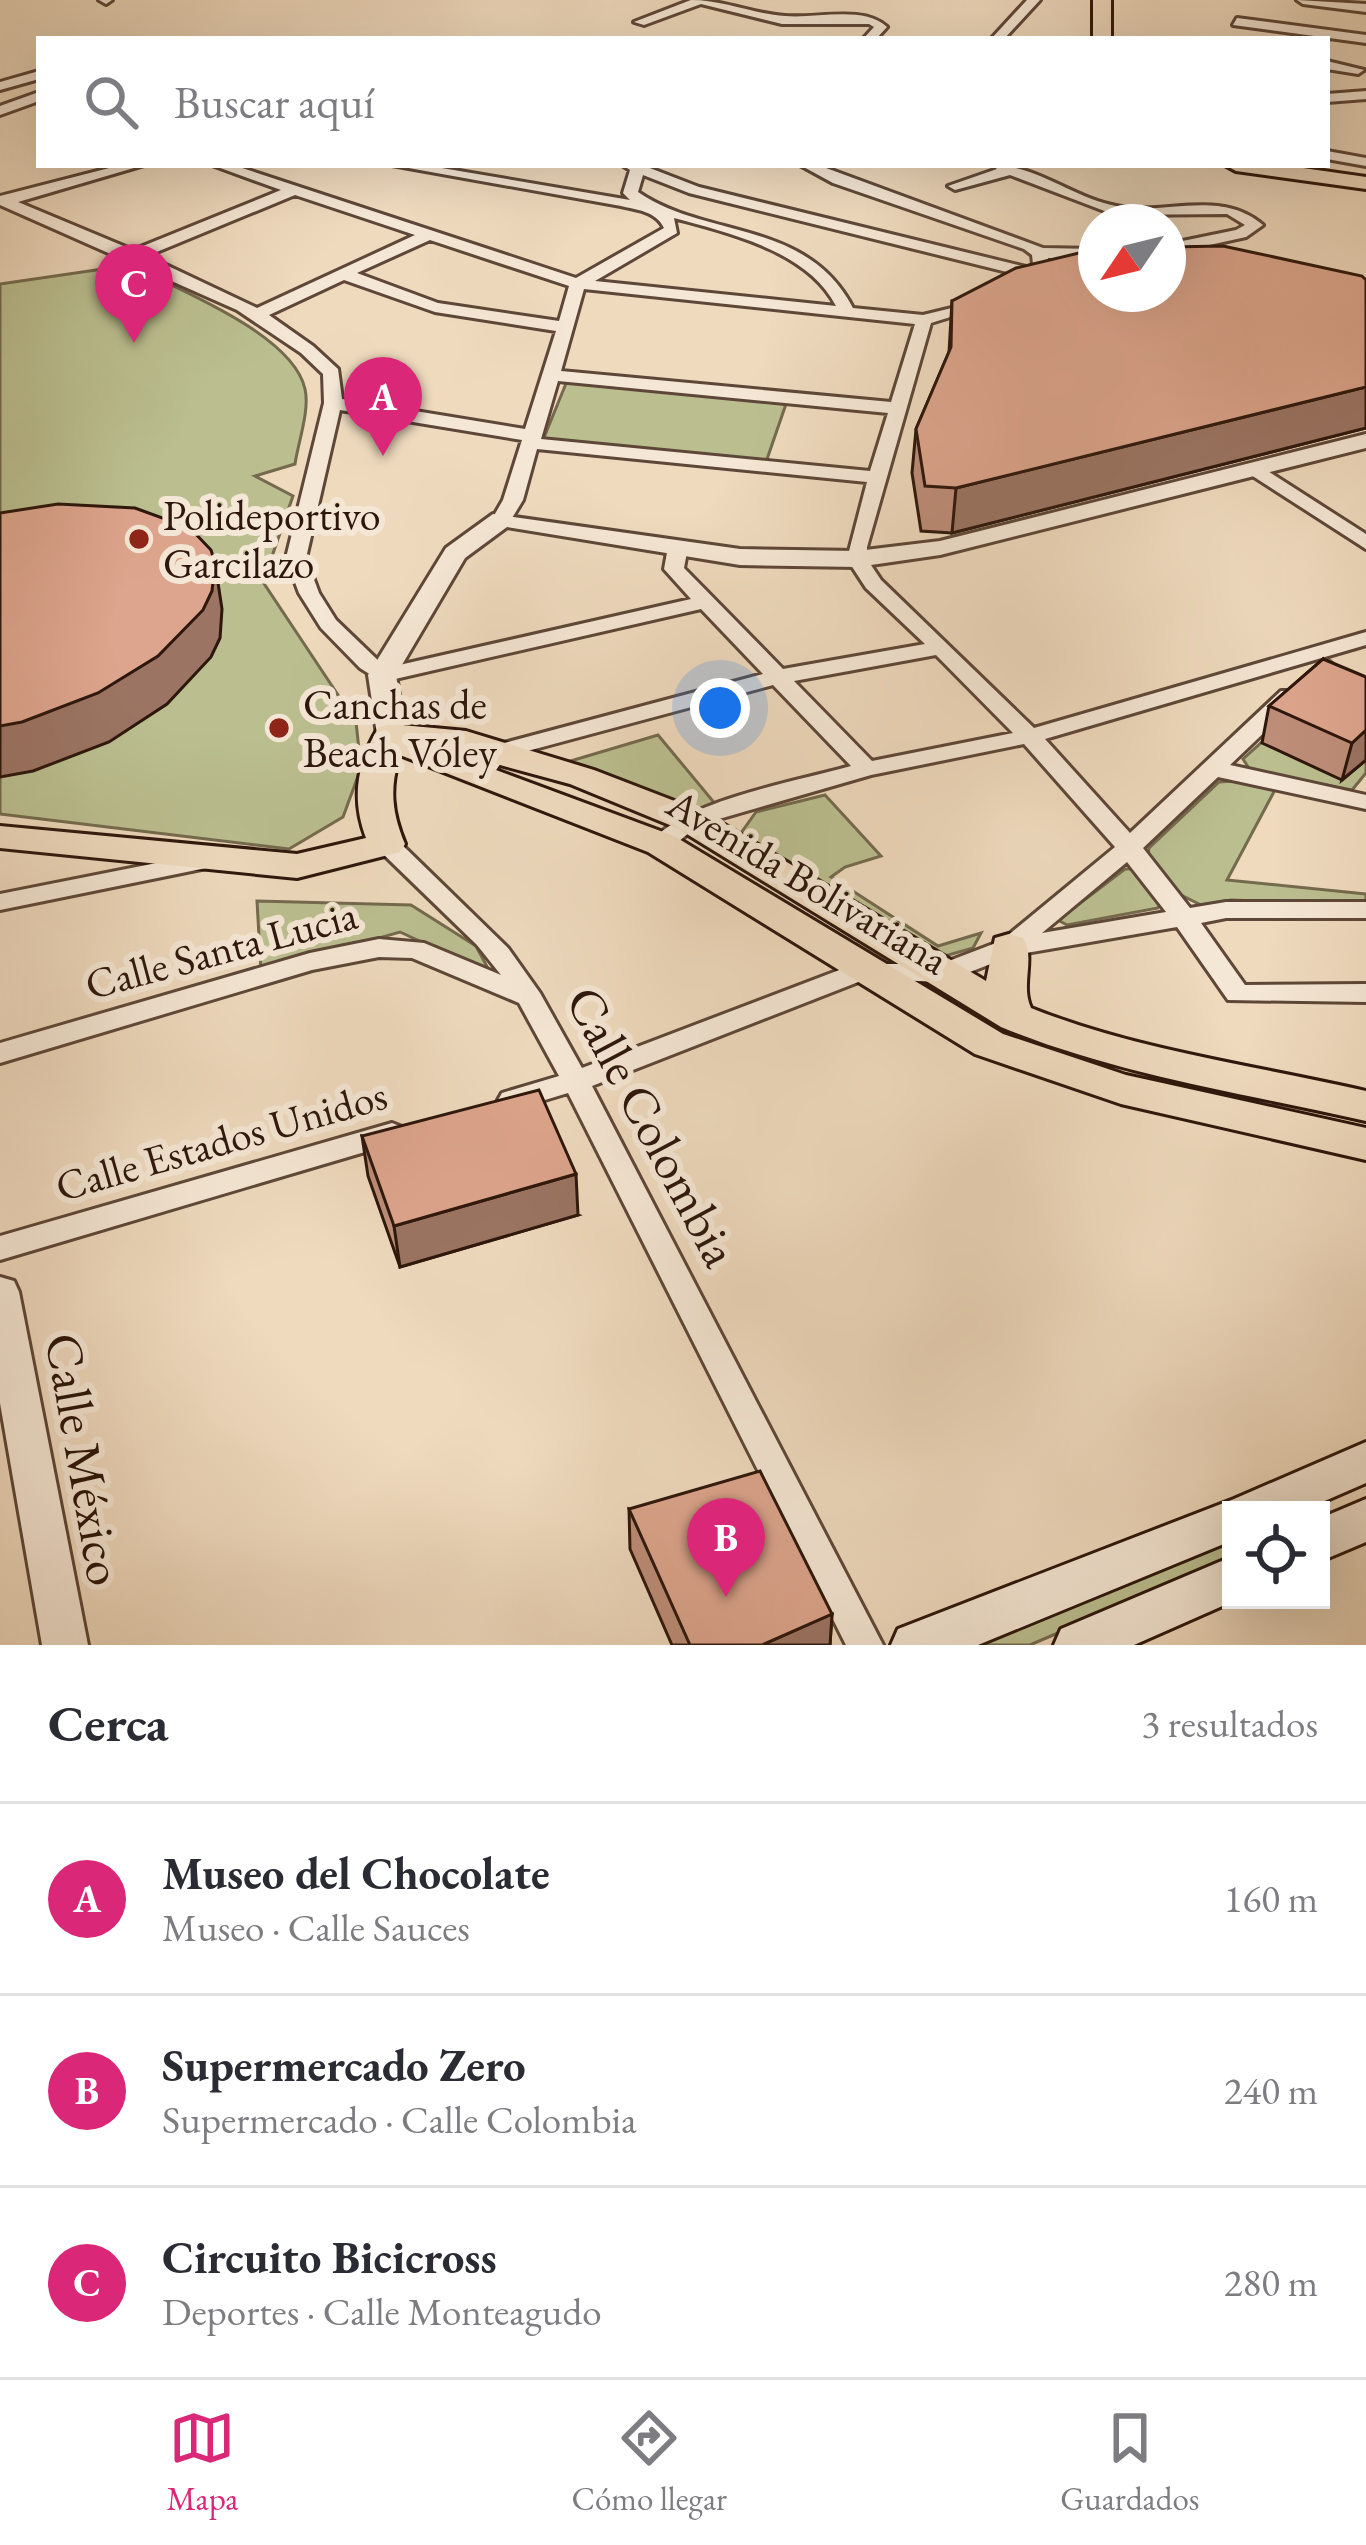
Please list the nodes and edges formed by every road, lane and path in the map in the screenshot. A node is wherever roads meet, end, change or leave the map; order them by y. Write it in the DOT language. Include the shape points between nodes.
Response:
graph roads {
  1 [pos="701,0"];
  2 [pos="1034,0"];
  3 [pos="1102,0"];
  4 [pos="1303,0"];
  5 [pos="1325,1"];
  6 [pos="1366,8"];
  7 [pos="640,22"];
  8 [pos="1237,22"];
  9 [pos="1294,34"];
  10 [pos="872,36"];
  11 [pos="1000,36"];
  12 [pos="1102,36"];
  13 [pos="1330,36"];
  14 [pos="1366,39"];
  15 [pos="1330,65"];
  16 [pos="1358,70"];
  17 [pos="36,76"];
  18 [pos="0,86"];
  19 [pos="1366,95"];
  20 [pos="36,97"];
  21 [pos="1330,98"];
  22 [pos="0,111"];
  23 [pos="1330,155"];
  24 [pos="1366,161"];
  25 [pos="126,168"];
  26 [pos="227,168"];
  27 [pos="416,168"];
  28 [pos="633,168"];
  29 [pos="814,168"];
  30 [pos="1010,168"];
  31 [pos="1015,168"];
  32 [pos="1258,168"];
  33 [pos="1366,183"];
  34 [pos="955,186"];
  35 [pos="292,191"];
  36 [pos="2,201"];
  37 [pos="1099,204"];
  38 [pos="1186,210"];
  39 [pos="655,211"];
  40 [pos="430,235"];
  41 [pos="1186,245"];
  42 [pos="1040,254"];
  43 [pos="1078,254"];
  44 [pos="135,255"];
  45 [pos="344,274"];
  46 [pos="1035,274"];
  47 [pos="578,284"];
  48 [pos="848,313"];
  49 [pos="255,315"];
  50 [pos="924,320"];
  51 [pos="565,327"];
  52 [pos="551,375"];
  53 [pos="333,403"];
  54 [pos="896,408"];
  55 [pos="531,439"];
  56 [pos="1366,441"];
  57 [pos="1255,469"];
  58 [pos="879,478"];
  59 [pos="502,519"];
  60 [pos="1366,543"];
  61 [pos="678,547"];
  62 [pos="857,559"];
  63 [pos="706,602"];
  64 [pos="1366,638"];
  65 [pos="941,647"];
  66 [pos="1317,653"];
  67 [pos="382,675"];
  68 [pos="777,677"];
  69 [pos="391,734"];
  70 [pos="1032,736"];
  71 [pos="489,763"];
  72 [pos="867,769"];
  73 [pos="1215,769"];
  74 [pos="1363,798"];
  75 [pos="676,832"];
  76 [pos="0,837"];
  77 [pos="387,844"];
  78 [pos="1131,846"];
  79 [pos="210,860"];
  80 [pos="0,902"];
  81 [pos="1366,910"];
  82 [pos="1187,916"];
  83 [pos="1009,947"];
  84 [pos="864,970"];
  85 [pos="944,973"];
  86 [pos="1366,993"];
  87 [pos="528,997"];
  88 [pos="1015,1018"];
  89 [pos="0,1053"];
  90 [pos="576,1081"];
  91 [pos="484,1108"];
  92 [pos="1364,1108"];
  93 [pos="415,1128"];
  94 [pos="1366,1144"];
  95 [pos="0,1247"];
  96 [pos="0,1292"];
  97 [pos="1366,1462"];
  98 [pos="1274,1501"];
  99 [pos="1366,1520"];
  100 [pos="1222,1524"];
  101 [pos="1330,1536"];
  102 [pos="1222,1583"];
  103 [pos="64,1645"];
  104 [pos="865,1645"];
  105 [pos="916,1645"];
  106 [pos="1079,1645"];
  1 -- 7 [label="street"];
  1 -- 10 [label="street" via="782,20 872,20 881,27"];
  2 -- 11 [label="street"];
  3 -- 12 [label="main road"];
  4 -- 5 [label="street"];
  5 -- 6 [label="street"];
  5 -- 9 [label="street"];
  8 -- 9 [label="street"];
  13 -- 14 [label="street"];
  15 -- 16 [label="street"];
  17 -- 18 [label="street"];
  19 -- 21 [label="street"];
  20 -- 22 [label="street"];
  23 -- 24 [label="street"];
  25 -- 36 [label="street"];
  26 -- 35 [label="street"];
  27 -- 39 [label="street"];
  28 -- 39 [label="street" via="630,193"];
  28 -- 46 [label="street"];
  29 -- 42 [label="street"];
  30 -- 34 [label="street"];
  31 -- 37 [label="street"];
  32 -- 33 [label="main road"];
  35 -- 40 [label="street"];
  35 -- 44 [label="street"];
  36 -- 44 [label="street"];
  38 -- 41 [label="street" via="1230,209 1255,225"];
  39 -- 47 [label="street" via="672,230"];
  39 -- 48 [label="street" via="790,253 828,278"];
  40 -- 45 [label="street"];
  40 -- 47 [label="street"];
  42 -- 43 [label="street"];
  42 -- 46 [label="street"];
  44 -- 49 [label="street"];
  45 -- 49 [label="street"];
  45 -- 51 [label="street" via="435,307"];
  46 -- 50 [label="street" via="1016,291"];
  47 -- 48 [label="street"];
  47 -- 51 [label="street"];
  48 -- 50 [label="street"];
  49 -- 53 [label="street" via="319,357 332,373"];
  50 -- 54 [label="street"];
  51 -- 52 [label="street"];
  52 -- 54 [label="street"];
  52 -- 55 [label="street"];
  53 -- 55 [label="street"];
  53 -- 67 [label="street" via="296,558 302,583 350,651"];
  54 -- 58 [label="street"];
  55 -- 58 [label="street"];
  55 -- 59 [label="street"];
  56 -- 57 [label="street"];
  57 -- 60 [label="street"];
  57 -- 62 [label="street" via="940,548"];
  58 -- 62 [label="street"];
  59 -- 61 [label="street"];
  59 -- 67 [label="street" via="455,554"];
  61 -- 62 [label="street"];
  61 -- 63 [label="street" via="674,569"];
  62 -- 65 [label="street"];
  63 -- 67 [label="street"];
  63 -- 68 [label="street"];
  64 -- 66 [label="street"];
  65 -- 68 [label="street"];
  65 -- 70 [label="street"];
  66 -- 70 [label="street"];
  66 -- 73 [label="street" via="1291,694"];
  67 -- 69 [label="street, Calle Colombia"];
  68 -- 71 [label="street"];
  68 -- 72 [label="street"];
  69 -- 71 [label="main road, Avenida Bolivariana" via="419,754"];
  69 -- 77 [label="main road, Calle Colombia" via="374,777 372,812"];
  70 -- 72 [label="street"];
  70 -- 78 [label="street"];
  71 -- 75 [label="main road, Avenida Bolivariana"];
  72 -- 75 [label="street"];
  73 -- 74 [label="street"];
  73 -- 78 [label="street"];
  75 -- 84 [label="main road, Avenida Bolivariana"];
  75 -- 85 [label="main road, Avenida Bolivariana"];
  76 -- 79 [label="main road"];
  77 -- 79 [label="main road" via="297,866"];
  77 -- 87 [label="street, Calle Colombia" via="498,953"];
  78 -- 82 [label="street"];
  78 -- 83 [label="street"];
  79 -- 80 [label="street"];
  81 -- 82 [label="street"];
  82 -- 83 [label="street"];
  82 -- 86 [label="street" via="1237,994"];
  83 -- 85 [label="street"];
  83 -- 88 [label="main road" via="1004,993"];
  84 -- 85 [label="street"];
  84 -- 90 [label="street"];
  84 -- 94 [label="main road, Avenida Bolivariana" via="989,1044 1054,1069"];
  85 -- 88 [label="main road, Avenida Bolivariana"];
  87 -- 89 [label="street, Calle Santa Lucia" via="415,949 379,948"];
  87 -- 90 [label="street, Calle Colombia"];
  88 -- 92 [label="main road, Avenida Bolivariana" via="1085,1046"];
  90 -- 91 [label="street"];
  90 -- 104 [label="street, Calle Colombia"];
  93 -- 95 [label="street, Calle Estados Unidos"];
  96 -- 103 [label="street, Calle México"];
  97 -- 98 [label="main road"];
  99 -- 101 [label="main road"];
  100 -- 105 [label="main road"];
  102 -- 106 [label="main road"];
}
